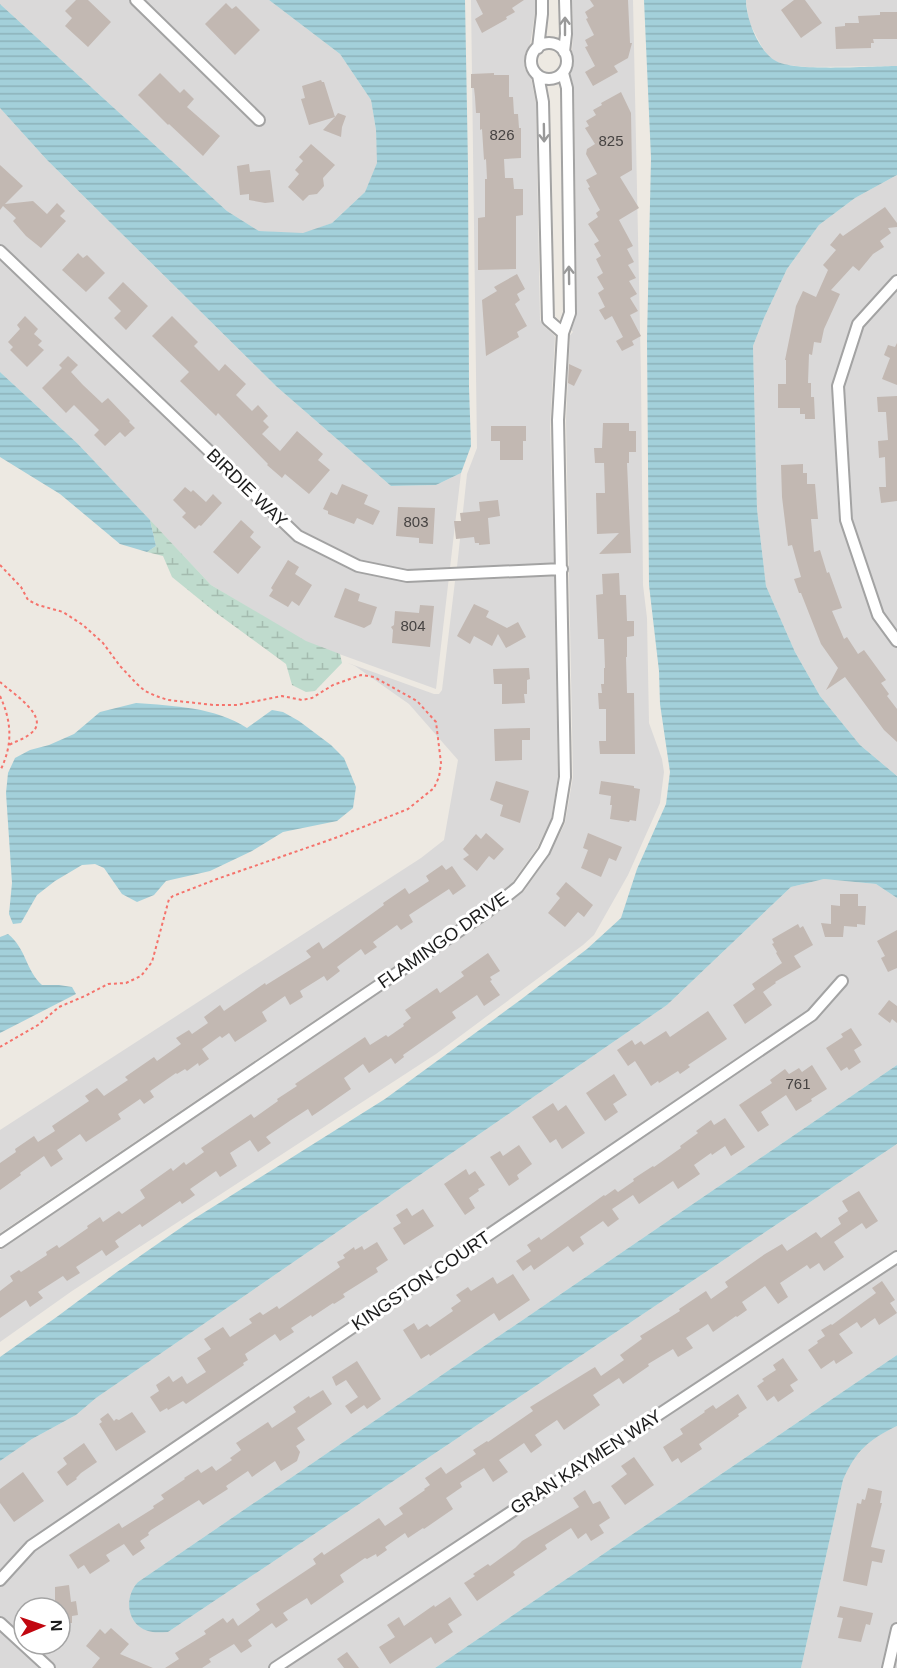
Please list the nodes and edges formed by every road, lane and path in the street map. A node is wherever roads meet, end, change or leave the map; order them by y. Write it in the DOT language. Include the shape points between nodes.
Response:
graph roads {
  1 [pos="136,0"];
  2 [pos="542,0"];
  3 [pos="565,0"];
  4 [pos="538,48"];
  5 [pos="564,52"];
  6 [pos="562,73"];
  7 [pos="538,75"];
  8 [pos="259,120"];
  9 [pos="0,251"];
  10 [pos="897,281"];
  11 [pos="563,333"];
  12 [pos="0,565"];
  13 [pos="562,569"];
  14 [pos="897,641"];
  15 [pos="0,682"];
  16 [pos="0,696"];
  17 [pos="9,745"];
  18 [pos="0,771"];
  19 [pos="842,981"];
  20 [pos="0,1047"];
  21 [pos="0,1242"];
  22 [pos="897,1257"];
  23 [pos="0,1580"];
  24 [pos="0,1623"];
  25 [pos="897,1629"];
  26 [pos="49,1668"];
  27 [pos="275,1668"];
  28 [pos="888,1668"];
  1 -- 8 [label="street"];
  2 -- 4 [label="street"];
  5 -- 3 [label="street, one-way"];
  4 -- 5 [label="street" via="552,44"];
  4 -- 7 [label="street" via="531,62"];
  5 -- 6 [label="street" via="567,63"];
  6 -- 7 [label="street" via="548,79"];
  11 -- 6 [label="street, FLAMINGO DRIVE, one-way" via="570,313 567,88"];
  7 -- 11 [label="street, one-way" via="543,102 548,320"];
  9 -- 13 [label="street, BIRDIE WAY" via="298,536 358,566 407,576"];
  10 -- 14 [label="street" via="858,324 838,386 846,520 878,615"];
  11 -- 13 [label="street, FLAMINGO DRIVE" via="558,420"];
  12 -- 20 [label="path" via="28,600 63,612 83,625 145,691 156,696 214,705 237,705 282,696 302,700 348,679 374,677 417,700 436,722 441,763 434,788 408,809 173,896 152,962 141,976 126,983 108,984 58,1007 38,1025"];
  13 -- 21 [label="street, FLAMINGO DRIVE" via="565,777 558,820 544,851 518,887 487,912"];
  15 -- 17 [label="path" via="31,709 38,721 31,734"];
  16 -- 17 [label="path" via="10,728"];
  17 -- 18 [label="path"];
  19 -- 23 [label="street, KINGSTON COURT" via="812,1015 32,1546"];
  22 -- 27 [label="street, GRAN KAYMEN WAY"];
  24 -- 26 [label="street"];
  25 -- 28 [label="street"];
}
